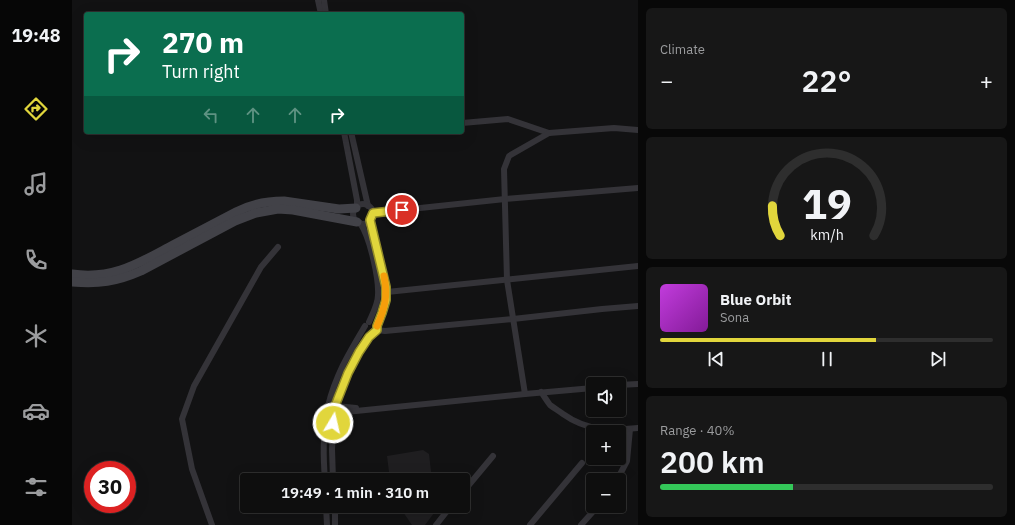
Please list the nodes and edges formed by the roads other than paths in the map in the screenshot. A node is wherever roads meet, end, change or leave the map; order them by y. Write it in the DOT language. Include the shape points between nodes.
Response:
graph roads {
  1 [pos="318,0"];
  2 [pos="324,0"];
  3 [pos="321,12"];
  4 [pos="326,12"];
  5 [pos="464,123"];
  6 [pos="638,130"];
  7 [pos="549,133"];
  8 [pos="348,134"];
  9 [pos="349,134"];
  10 [pos="638,188"];
  11 [pos="505,199"];
  12 [pos="368,206"];
  13 [pos="356,208"];
  14 [pos="373,213"];
  15 [pos="370,220"];
  16 [pos="359,223"];
  17 [pos="278,247"];
  18 [pos="638,266"];
  19 [pos="72,274"];
  20 [pos="508,280"];
  21 [pos="72,282"];
  22 [pos="386,292"];
  23 [pos="638,306"];
  24 [pos="514,319"];
  25 [pos="367,324"];
  26 [pos="375,330"];
  27 [pos="638,384"];
  28 [pos="626,385"];
  29 [pos="586,389"];
  30 [pos="541,392"];
  31 [pos="525,394"];
  32 [pos="328,408"];
  33 [pos="335,409"];
  34 [pos="638,428"];
  35 [pos="630,429"];
  36 [pos="493,456"];
  37 [pos="582,463"];
  38 [pos="325,473"];
  39 [pos="334,473"];
  40 [pos="621,473"];
  41 [pos="470,484"];
  42 [pos="326,513"];
  43 [pos="335,513"];
  44 [pos="445,513"];
  45 [pos="592,513"];
  46 [pos="212,525"];
  47 [pos="327,525"];
  48 [pos="335,525"];
  49 [pos="436,525"];
  50 [pos="530,525"];
  51 [pos="581,525"];
  1 -- 3 [label="street"];
  2 -- 4 [label="street"];
  5 -- 7 [label="street" via="508,119"];
  6 -- 7 [label="street" via="614,128"];
  7 -- 11 [label="street" via="509,156 504,169"];
  8 -- 13 [label="street"];
  9 -- 12 [label="street"];
  10 -- 11 [label="street"];
  11 -- 14 [label="street"];
  11 -- 20 [label="street"];
  12 -- 13 [label="street"];
  12 -- 14 [label="street"];
  13 -- 16 [label="street" via="354,217"];
  13 -- 19 [label="main road" via="339,209 284,201 259,203 243,208 120,271"];
  14 -- 15 [label="street"];
  15 -- 16 [label="street" via="364,224"];
  15 -- 22 [label="street"];
  16 -- 21 [label="main road" via="293,210 263,211 242,218 124,278 89,283"];
  16 -- 25 [label="street" via="368,239 378,288 377,303"];
  17 -- 46 [label="street" via="261,267 194,386 182,420 192,469"];
  18 -- 20 [label="street"];
  20 -- 22 [label="street"];
  20 -- 24 [label="street"];
  22 -- 26 [label="street" via="384,308"];
  23 -- 24 [label="street"];
  24 -- 26 [label="street"];
  24 -- 31 [label="street"];
  25 -- 26 [label="street" via="374,322"];
  25 -- 26 [label="street" via="367,332"];
  25 -- 32 [label="street" via="344,363"];
  26 -- 33 [label="street" via="354,362"];
  27 -- 28 [label="street"];
  29 -- 30 [label="street"];
  30 -- 31 [label="street"];
  30 -- 35 [label="street" via="551,406 578,423 609,430"];
  31 -- 33 [label="street" via="368,409"];
  32 -- 33 [label="street" via="331,404"];
  32 -- 38 [label="street" via="323,446"];
  33 -- 39 [label="street" via="332,448"];
  34 -- 35 [label="street"];
  35 -- 40 [label="street" via="628,461"];
  36 -- 41 [label="street"];
  37 -- 50 [label="street"];
  42 -- 47 [label="street"];
  43 -- 48 [label="street"];
  44 -- 49 [label="street"];
  45 -- 51 [label="street"];
}
